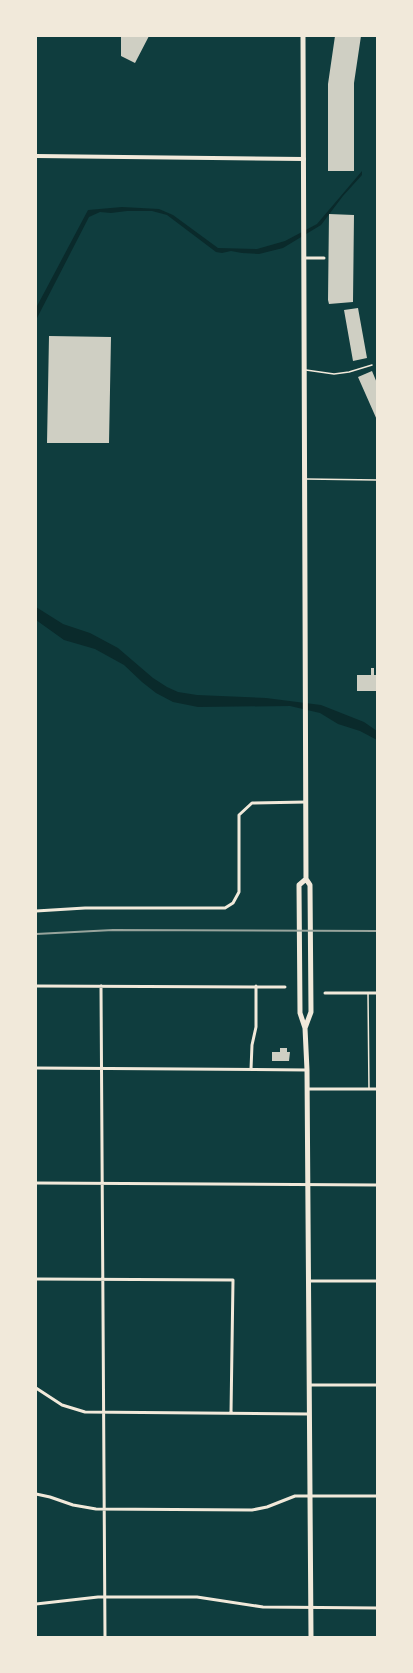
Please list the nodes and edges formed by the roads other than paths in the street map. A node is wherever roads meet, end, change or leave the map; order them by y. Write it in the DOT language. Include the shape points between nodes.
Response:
graph roads {
  1 [pos="304,36"];
  2 [pos="36,156"];
  3 [pos="304,159"];
  4 [pos="304,258"];
  5 [pos="324,258"];
  6 [pos="372,364"];
  7 [pos="304,370"];
  8 [pos="304,479"];
  9 [pos="377,480"];
  10 [pos="306,802"];
  11 [pos="306,879"];
  12 [pos="36,911"];
  13 [pos="36,986"];
  14 [pos="101,986"];
  15 [pos="256,986"];
  16 [pos="285,987"];
  17 [pos="325,993"];
  18 [pos="368,993"];
  19 [pos="377,993"];
  20 [pos="305,1028"];
  21 [pos="36,1068"];
  22 [pos="102,1068"];
  23 [pos="251,1069"];
  24 [pos="307,1070"];
  25 [pos="307,1089"];
  26 [pos="368,1089"];
  27 [pos="377,1089"];
  28 [pos="36,1183"];
  29 [pos="102,1183"];
  30 [pos="308,1185"];
  31 [pos="377,1185"];
  32 [pos="36,1279"];
  33 [pos="103,1279"];
  34 [pos="309,1281"];
  35 [pos="377,1281"];
  36 [pos="309,1385"];
  37 [pos="377,1385"];
  38 [pos="36,1388"];
  39 [pos="104,1413"];
  40 [pos="231,1413"];
  41 [pos="309,1414"];
  42 [pos="36,1494"];
  43 [pos="310,1496"];
  44 [pos="377,1496"];
  45 [pos="104,1509"];
  46 [pos="105,1597"];
  47 [pos="36,1604"];
  48 [pos="311,1607"];
  49 [pos="377,1608"];
  50 [pos="105,1637"];
  51 [pos="311,1637"];
  1 -- 3 [label="main road"];
  2 -- 3 [label="street"];
  3 -- 4 [label="main road"];
  4 -- 5 [label="street"];
  4 -- 7 [label="main road"];
  6 -- 7 [label="lane" via="334,374"];
  7 -- 8 [label="main road"];
  8 -- 9 [label="lane"];
  8 -- 10 [label="main road"];
  10 -- 11 [label="main road"];
  10 -- 12 [label="street" via="252,803 239,815 239,892 235,902 225,908 85,908"];
  11 -- 20 [label="main road" via="310,885 312,1012"];
  11 -- 20 [label="main road" via="299,884 300,1013"];
  13 -- 14 [label="street"];
  14 -- 15 [label="street"];
  14 -- 22 [label="street"];
  15 -- 16 [label="street"];
  15 -- 23 [label="street" via="256,1027"];
  17 -- 18 [label="street"];
  18 -- 19 [label="street"];
  18 -- 26 [label="lane"];
  20 -- 24 [label="main road"];
  21 -- 22 [label="street"];
  22 -- 23 [label="street"];
  22 -- 29 [label="street"];
  23 -- 24 [label="street"];
  24 -- 25 [label="main road"];
  25 -- 26 [label="street"];
  25 -- 30 [label="main road"];
  26 -- 27 [label="street"];
  28 -- 29 [label="street"];
  29 -- 30 [label="street"];
  29 -- 33 [label="street"];
  30 -- 31 [label="street"];
  30 -- 34 [label="main road"];
  32 -- 33 [label="street"];
  33 -- 39 [label="street"];
  33 -- 40 [label="street" via="233,1280"];
  34 -- 35 [label="street"];
  34 -- 36 [label="main road"];
  36 -- 37 [label="street"];
  36 -- 41 [label="main road"];
  38 -- 39 [label="street" via="67,1408"];
  39 -- 40 [label="street"];
  39 -- 45 [label="street"];
  40 -- 41 [label="street"];
  41 -- 43 [label="main road"];
  42 -- 45 [label="street" via="73,1505"];
  43 -- 44 [label="street"];
  43 -- 45 [label="street" via="289,1497 267,1507 252,1510"];
  43 -- 48 [label="main road"];
  45 -- 46 [label="street"];
  46 -- 47 [label="street"];
  46 -- 48 [label="street" via="197,1597 263,1606"];
  46 -- 50 [label="street"];
  48 -- 49 [label="street"];
  48 -- 51 [label="main road"];
}
